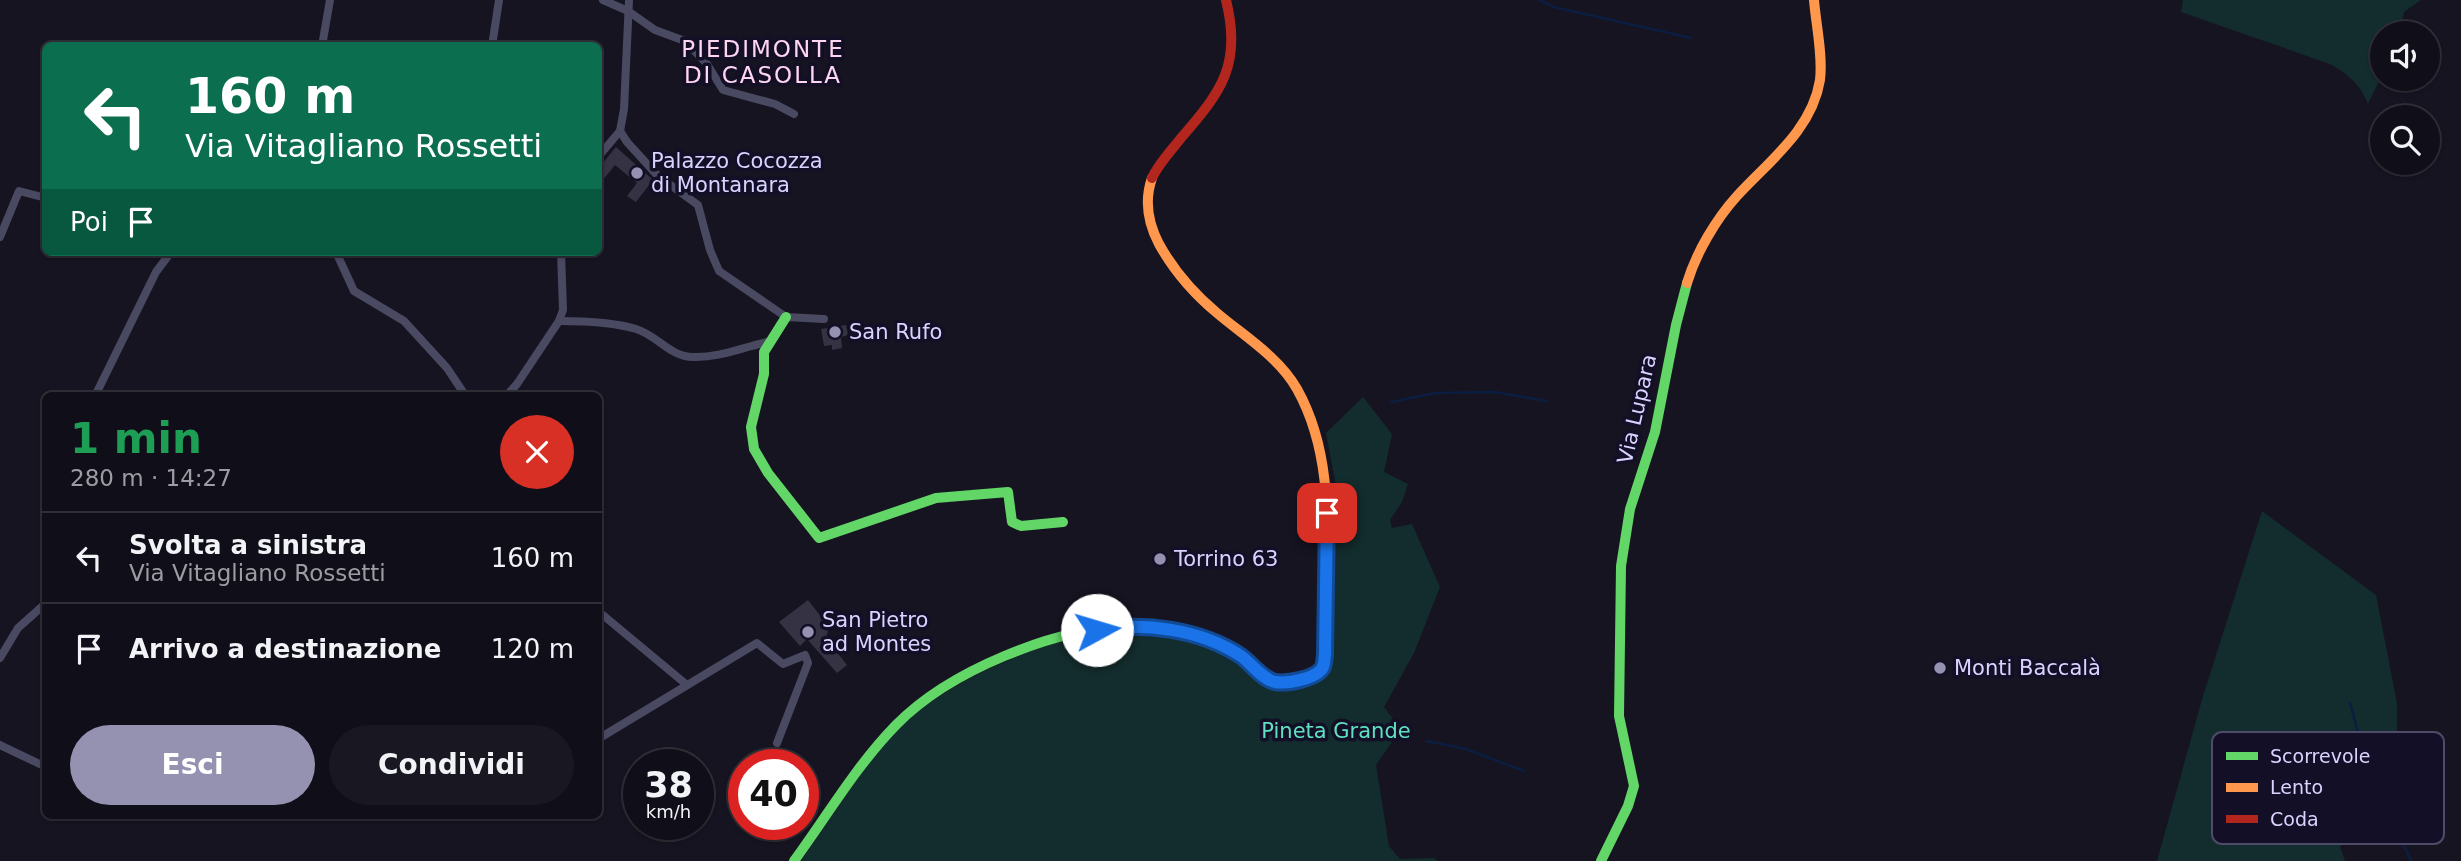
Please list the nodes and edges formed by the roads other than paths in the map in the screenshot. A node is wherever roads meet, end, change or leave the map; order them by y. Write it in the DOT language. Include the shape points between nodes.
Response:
graph roads {
  1 [pos="330,0"];
  2 [pos="499,0"];
  3 [pos="603,0"];
  4 [pos="629,0"];
  5 [pos="1226,0"];
  6 [pos="1814,0"];
  7 [pos="628,11"];
  8 [pos="323,42"];
  9 [pos="493,42"];
  10 [pos="794,114"];
  11 [pos="620,131"];
  12 [pos="602,152"];
  13 [pos="42,197"];
  14 [pos="0,237"];
  15 [pos="166,256"];
  16 [pos="338,256"];
  17 [pos="561,256"];
  18 [pos="786,317"];
  19 [pos="824,318"];
  20 [pos="559,321"];
  21 [pos="768,341"];
  22 [pos="97,392"];
  23 [pos="463,392"];
  24 [pos="510,392"];
  25 [pos="1063,522"];
  26 [pos="42,608"];
  27 [pos="602,614"];
  28 [pos="0,658"];
  29 [pos="687,685"];
  30 [pos="602,737"];
  31 [pos="776,743"];
  32 [pos="0,745"];
  33 [pos="42,765"];
  34 [pos="794,861"];
  35 [pos="1601,861"];
  1 -- 8 [label="street"];
  2 -- 9 [label="street"];
  3 -- 7 [label="street"];
  4 -- 7 [label="street"];
  5 -- 34 [label="street" via="1234,42 1229,66 1210,106 1155,171 1147,208 1162,251 1179,278 1285,372 1315,429 1327,489 1324,666 1314,675 1276,682 1243,657 1206,638 1123,625 1066,635 973,671 919,704 882,741"];
  6 -- 35 [label="street, Via Lupara" via="1820,78 1816,96 1793,138 1737,196 1698,257 1676,325 1651,446 1630,509 1620,566 1619,716 1634,786"];
  7 -- 10 [label="street" via="655,30 685,41 708,64 723,90"];
  7 -- 11 [label="street"];
  11 -- 12 [label="street"];
  11 -- 18 [label="street" via="658,176 698,205 719,271"];
  13 -- 14 [label="street" via="19,191"];
  15 -- 22 [label="street"];
  16 -- 23 [label="street" via="354,291 404,321"];
  17 -- 20 [label="street" via="563,310"];
  18 -- 19 [label="street"];
  18 -- 21 [label="street"];
  20 -- 21 [label="street" via="636,329 662,341 676,355 691,358 721,355"];
  20 -- 24 [label="street"];
  21 -- 25 [label="street" via="751,427 754,449 819,538 936,498 1008,492 1012,523"];
  26 -- 28 [label="street" via="18,628"];
  27 -- 29 [label="street"];
  29 -- 30 [label="street"];
  29 -- 31 [label="street" via="752,643 783,664 804,655 808,668"];
  32 -- 33 [label="street"];
}
